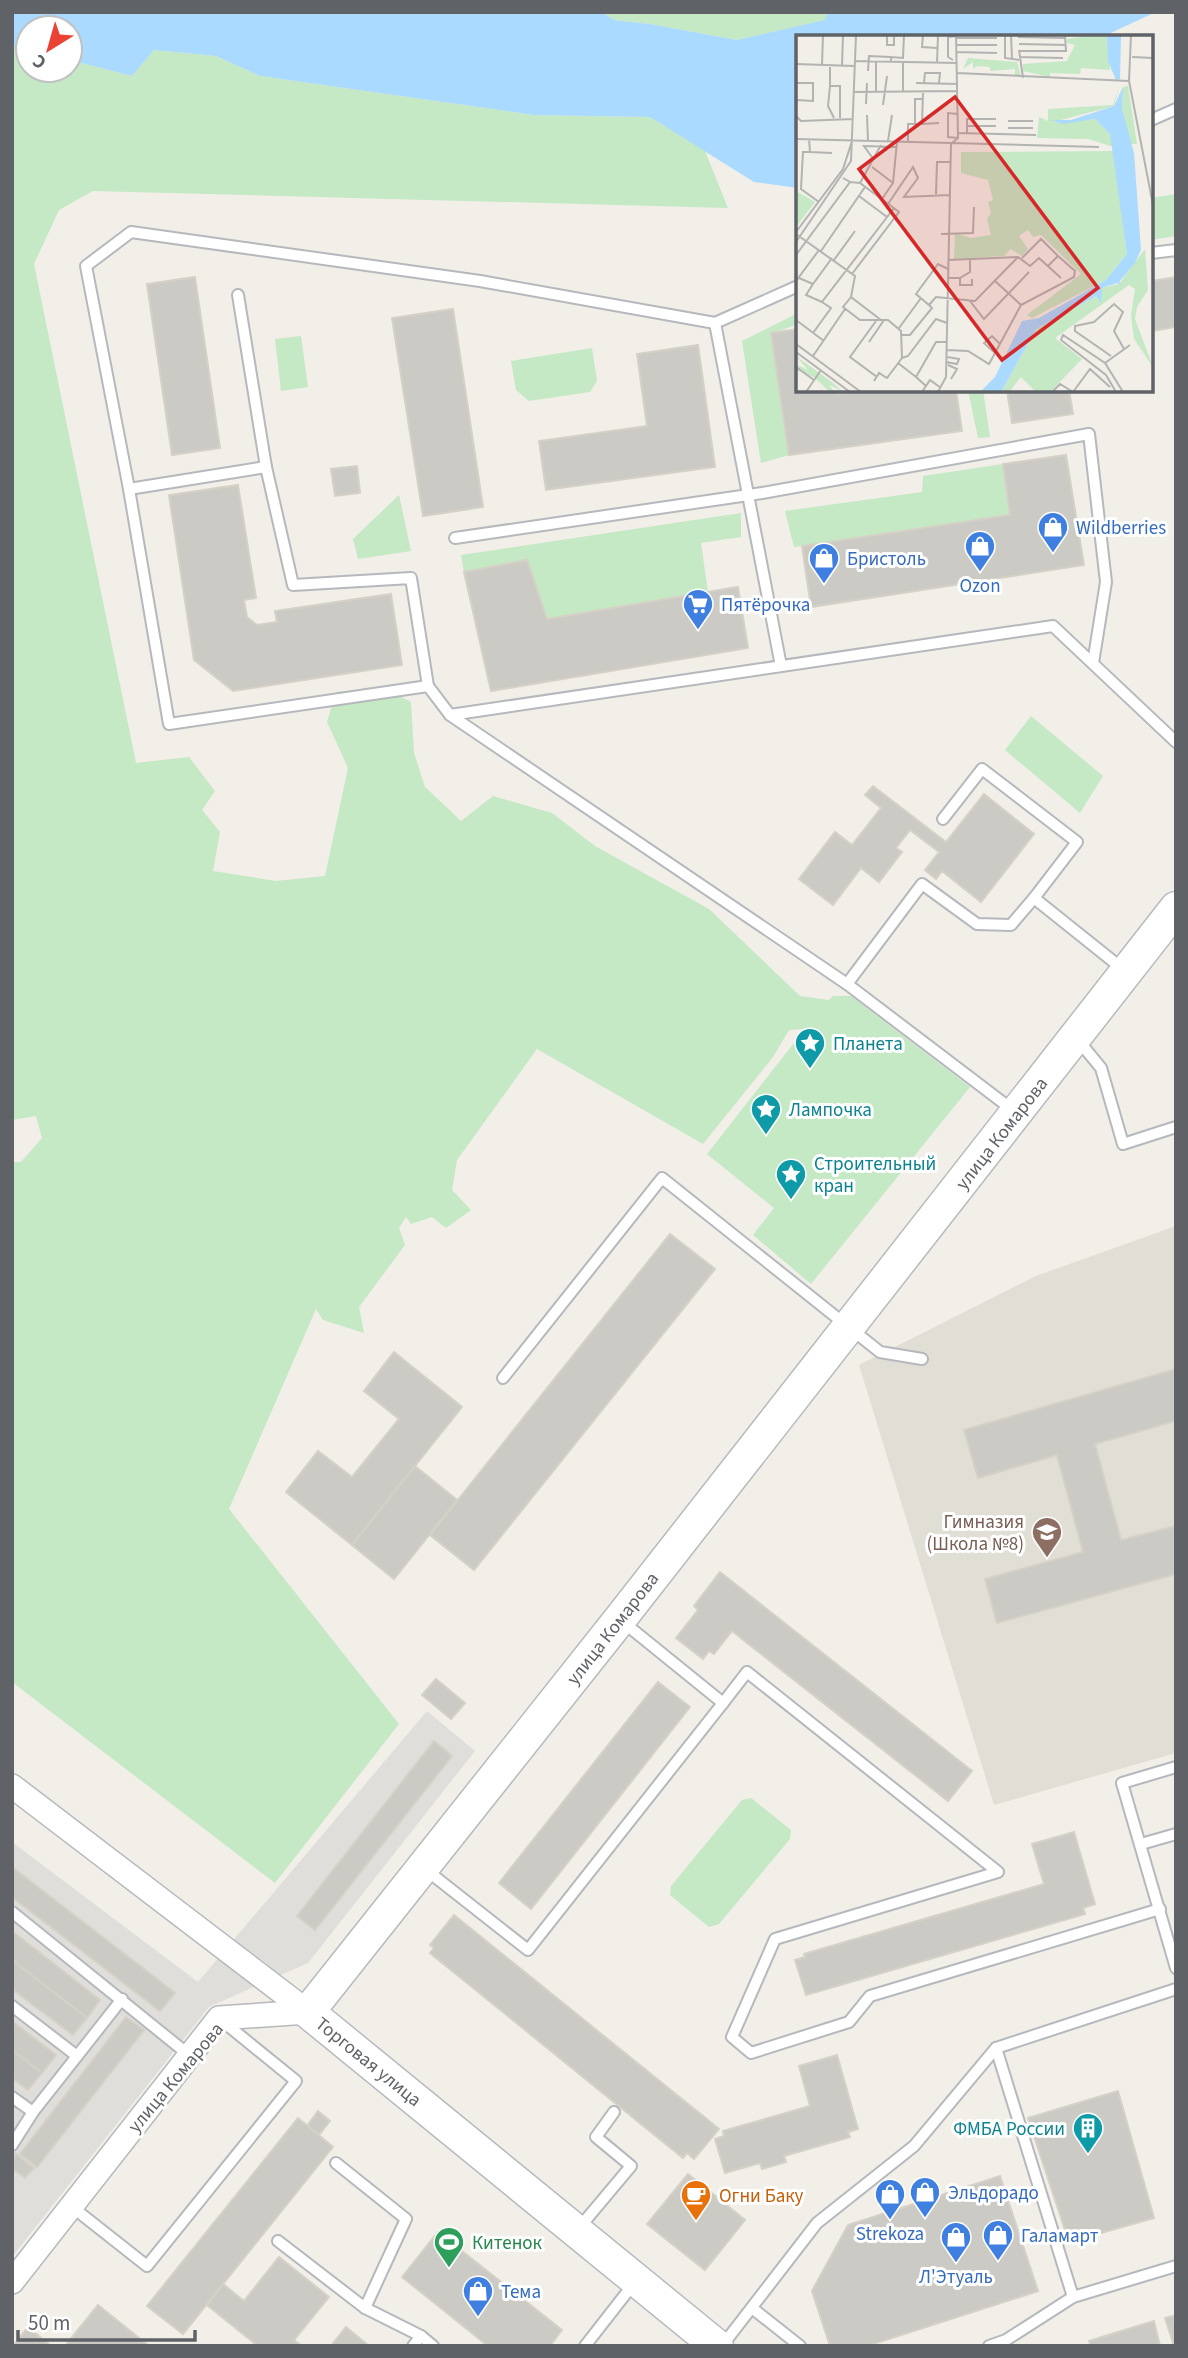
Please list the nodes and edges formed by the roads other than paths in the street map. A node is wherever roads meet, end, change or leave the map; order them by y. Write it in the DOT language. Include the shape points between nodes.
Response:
graph roads {
  1 [pos="1176,108"];
  2 [pos="1153,119"];
  3 [pos="1176,250"];
  4 [pos="1153,253"];
  5 [pos="796,287"];
  6 [pos="238,295"];
  7 [pos="715,323"];
  8 [pos="266,467"];
  9 [pos="129,489"];
  10 [pos="750,495"];
  11 [pos="455,538"];
  12 [pos="1093,663"];
  13 [pos="780,666"];
  14 [pos="428,686"];
  15 [pos="450,715"];
  16 [pos="1176,742"];
  17 [pos="943,819"];
  18 [pos="1034,898"];
  19 [pos="1176,908"];
  20 [pos="1126,972"];
  21 [pos="847,984"];
  22 [pos="1076,1038"];
  23 [pos="1016,1113"];
  24 [pos="1176,1127"];
  25 [pos="849,1326"];
  26 [pos="922,1359"];
  27 [pos="503,1378"];
  28 [pos="620,1619"];
  29 [pos="723,1703"];
  30 [pos="1176,1768"];
  31 [pos="12,1786"];
  32 [pos="1176,1834"];
  33 [pos="1141,1844"];
  34 [pos="422,1867"];
  35 [pos="1160,1909"];
  36 [pos="12,1912"];
  37 [pos="1176,1968"];
  38 [pos="1176,1989"];
  39 [pos="122,1998"];
  40 [pos="12,2006"];
  41 [pos="308,2012"];
  42 [pos="219,2018"];
  43 [pos="996,2048"];
  44 [pos="189,2055"];
  45 [pos="77,2056"];
  46 [pos="12,2097"];
  47 [pos="33,2112"];
  48 [pos="614,2112"];
  49 [pos="12,2145"];
  50 [pos="336,2163"];
  51 [pos="71,2206"];
  52 [pos="577,2231"];
  53 [pos="278,2241"];
  54 [pos="1176,2266"];
  55 [pos="637,2280"];
  56 [pos="12,2282"];
  57 [pos="1073,2297"];
  58 [pos="365,2308"];
  59 [pos="752,2308"];
  60 [pos="421,2336"];
  61 [pos="1006,2343"];
  62 [pos="414,2346"];
  63 [pos="433,2346"];
  64 [pos="585,2346"];
  65 [pos="720,2346"];
  66 [pos="800,2346"];
  67 [pos="989,2346"];
  1 -- 2 [label="lane"];
  3 -- 4 [label="lane"];
  5 -- 7 [label="lane"];
  6 -- 8 [label="lane"];
  7 -- 9 [label="lane" via="480,281 131,232 86,266"];
  7 -- 10 [label="lane"];
  8 -- 9 [label="lane"];
  8 -- 14 [label="lane" via="293,585 411,578"];
  9 -- 14 [label="lane" via="169,724"];
  10 -- 11 [label="lane"];
  10 -- 12 [label="lane" via="1088,434 1106,582"];
  10 -- 13 [label="lane"];
  12 -- 13 [label="lane" via="1053,626"];
  12 -- 16 [label="lane"];
  13 -- 15 [label="lane"];
  14 -- 15 [label="lane"];
  15 -- 21 [label="lane"];
  17 -- 18 [label="lane" via="982,769 1077,842"];
  18 -- 20 [label="lane"];
  18 -- 21 [label="lane" via="1011,925 977,924 922,884"];
  19 -- 20 [label="street, улица Комарова"];
  20 -- 22 [label="street, улица Комарова"];
  21 -- 23 [label="lane"];
  22 -- 23 [label="street, улица Комарова"];
  22 -- 24 [label="lane" via="1101,1068 1123,1144"];
  23 -- 25 [label="street, улица Комарова"];
  25 -- 26 [label="lane" via="880,1352"];
  25 -- 27 [label="lane" via="662,1178"];
  25 -- 28 [label="street, улица Комарова"];
  28 -- 29 [label="lane"];
  28 -- 34 [label="street, улица Комарова"];
  29 -- 34 [label="lane" via="528,1950"];
  29 -- 35 [label="lane" via="747,1672 998,1872 775,1939 732,2037 751,2053 849,2022 870,1996"];
  30 -- 33 [label="lane" via="1122,1783"];
  31 -- 41 [label="street, Торговая улица"];
  32 -- 33 [label="lane"];
  33 -- 35 [label="lane"];
  34 -- 41 [label="street, улица Комарова"];
  35 -- 37 [label="lane"];
  36 -- 39 [label="lane"];
  38 -- 43 [label="lane"];
  39 -- 44 [label="lane"];
  39 -- 45 [label="lane"];
  40 -- 45 [label="lane"];
  41 -- 42 [label="street, улица Комарова"];
  41 -- 52 [label="street, Торговая улица"];
  42 -- 44 [label="street, улица Комарова"];
  42 -- 51 [label="lane" via="296,2081 147,2266"];
  43 -- 57 [label="lane"];
  43 -- 59 [label="lane" via="914,2146 817,2223"];
  44 -- 51 [label="street, улица Комарова"];
  45 -- 47 [label="lane"];
  46 -- 47 [label="lane"];
  47 -- 49 [label="lane"];
  48 -- 52 [label="lane" via="596,2137 631,2166"];
  50 -- 58 [label="lane" via="407,2219"];
  51 -- 56 [label="street, улица Комарова"];
  52 -- 55 [label="street, Торговая улица"];
  53 -- 58 [label="lane"];
  54 -- 57 [label="lane"];
  55 -- 64 [label="lane"];
  55 -- 65 [label="street, Торговая улица"];
  57 -- 61 [label="lane"];
  58 -- 60 [label="lane"];
  59 -- 65 [label="lane"];
  59 -- 66 [label="lane"];
  60 -- 62 [label="lane"];
  60 -- 63 [label="lane"];
  61 -- 67 [label="lane"];
}
